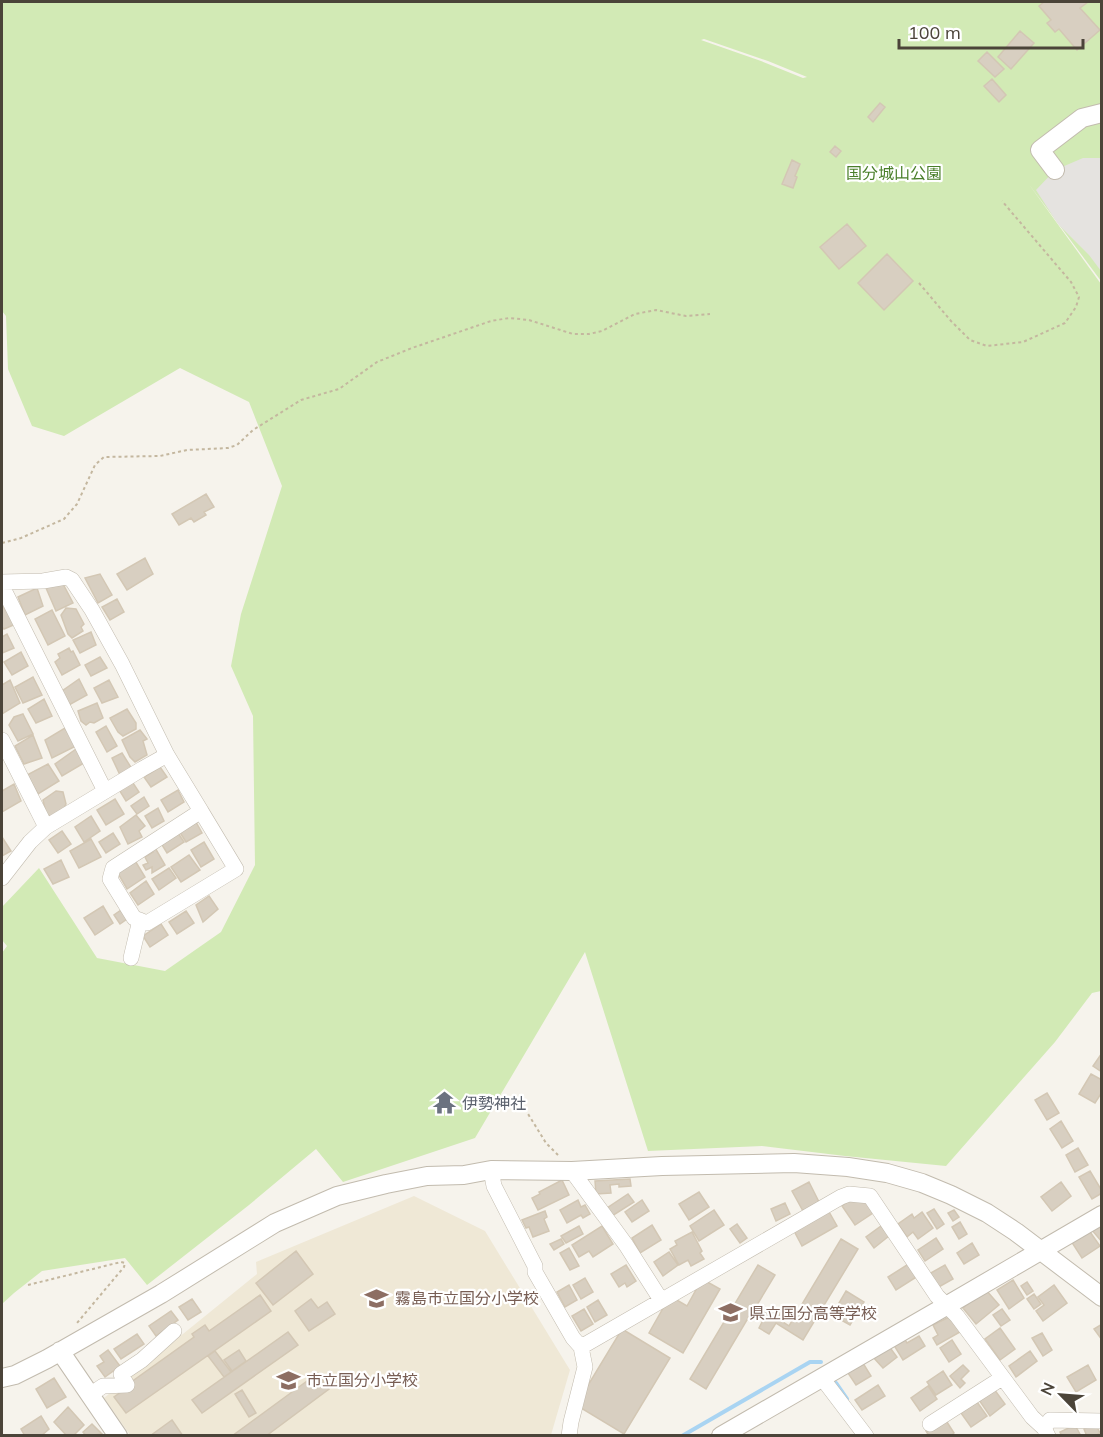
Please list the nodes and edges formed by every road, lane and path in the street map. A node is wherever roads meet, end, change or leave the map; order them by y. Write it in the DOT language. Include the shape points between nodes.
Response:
graph roads {
  1 [pos="1101,113"];
  2 [pos="1055,170"];
  3 [pos="1002,201"];
  4 [pos="920,283"];
  5 [pos="710,314"];
  6 [pos="2,543"];
  7 [pos="2,582"];
  8 [pos="2,586"];
  9 [pos="2,740"];
  10 [pos="167,755"];
  11 [pos="105,791"];
  12 [pos="201,811"];
  13 [pos="46,827"];
  14 [pos="2,878"];
  15 [pos="140,920"];
  16 [pos="130,958"];
  17 [pos="525,1109"];
  18 [pos="491,1170"];
  19 [pos="572,1171"];
  20 [pos="1101,1215"];
  21 [pos="1040,1252"];
  22 [pos="28,1285"];
  23 [pos="1101,1297"];
  24 [pos="661,1300"];
  25 [pos="946,1306"];
  26 [pos="174,1331"];
  27 [pos="78,1341"];
  28 [pos="581,1347"];
  29 [pos="60,1351"];
  30 [pos="2,1378"];
  31 [pos="822,1378"];
  32 [pos="1002,1378"];
  33 [pos="90,1395"];
  34 [pos="1101,1421"];
  35 [pos="930,1424"];
  36 [pos="1046,1432"];
  37 [pos="118,1436"];
  38 [pos="569,1436"];
  39 [pos="721,1436"];
  40 [pos="866,1436"];
  1 -- 2 [label="street" via="1082,118 1040,150"];
  3 -- 4 [label="path" via="1071,282 1079,297 1065,323 1023,342 987,346 970,340"];
  5 -- 6 [label="path" via="686,316 656,310 635,314 589,334 573,334 529,320 491,321 377,362 339,389 301,400 253,430 237,445 160,456 104,457 95,465 77,504 64,519"];
  7 -- 10 [label="street" via="66,577 72,580 122,664"];
  8 -- 11 [label="street"];
  9 -- 13 [label="street"];
  10 -- 11 [label="street"];
  10 -- 12 [label="street"];
  11 -- 13 [label="street"];
  12 -- 15 [label="street" via="112,868 111,879 134,918"];
  12 -- 15 [label="street" via="236,869 147,922"];
  13 -- 14 [label="street"];
  15 -- 16 [label="street"];
  17 -- 19 [label="path" via="546,1143"];
  18 -- 19 [label="street"];
  18 -- 27 [label="street" via="427,1176 337,1196 275,1222"];
  18 -- 28 [label="street" via="494,1186 536,1272"];
  19 -- 21 [label="street" via="794,1163 887,1173 922,1182 987,1213"];
  19 -- 24 [label="street"];
  20 -- 21 [label="street"];
  21 -- 23 [label="street"];
  21 -- 25 [label="street"];
  22 -- 27 [label="path" via="125,1263 76,1325"];
  24 -- 25 [label="street" via="849,1194 870,1196"];
  24 -- 28 [label="street"];
  25 -- 31 [label="street"];
  25 -- 32 [label="street"];
  26 -- 33 [label="street" via="121,1374 127,1384 104,1386"];
  27 -- 29 [label="street"];
  28 -- 38 [label="street" via="585,1367"];
  29 -- 30 [label="street"];
  29 -- 33 [label="street"];
  31 -- 39 [label="street"];
  31 -- 40 [label="street"];
  32 -- 35 [label="street"];
  32 -- 36 [label="street"];
  33 -- 37 [label="street"];
  34 -- 36 [label="street" via="1050,1420"];
}
